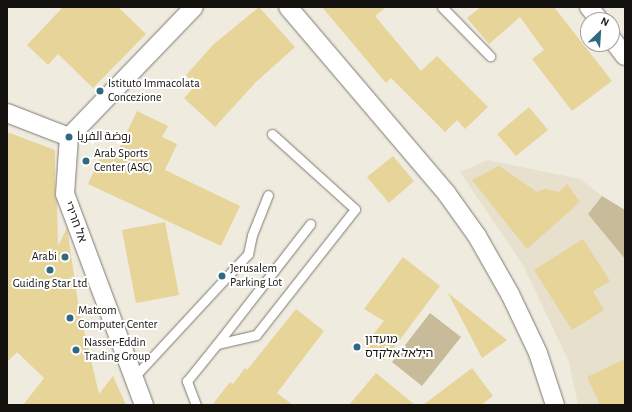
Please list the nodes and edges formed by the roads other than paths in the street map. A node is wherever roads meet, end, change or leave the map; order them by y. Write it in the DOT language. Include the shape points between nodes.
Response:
graph roads {
  1 [pos="194,7"];
  2 [pos="288,7"];
  3 [pos="442,7"];
  4 [pos="490,56"];
  5 [pos="7,113"];
  6 [pos="272,134"];
  7 [pos="69,137"];
  8 [pos="268,195"];
  9 [pos="310,224"];
  10 [pos="217,344"];
  11 [pos="134,377"];
  12 [pos="144,405"];
  13 [pos="196,405"];
  14 [pos="555,405"];
  1 -- 7 [label="street"];
  2 -- 14 [label="street" via="447,194 477,236 510,294 538,353"];
  3 -- 4 [label="lane"];
  5 -- 7 [label="street"];
  6 -- 10 [label="lane" via="355,209 256,335"];
  7 -- 11 [label="street, אל חרירי" via="65,194"];
  8 -- 11 [label="lane" via="252,235 248,254"];
  9 -- 10 [label="lane"];
  10 -- 13 [label="lane" via="188,381"];
  11 -- 12 [label="street, אל חרירי"];
}
